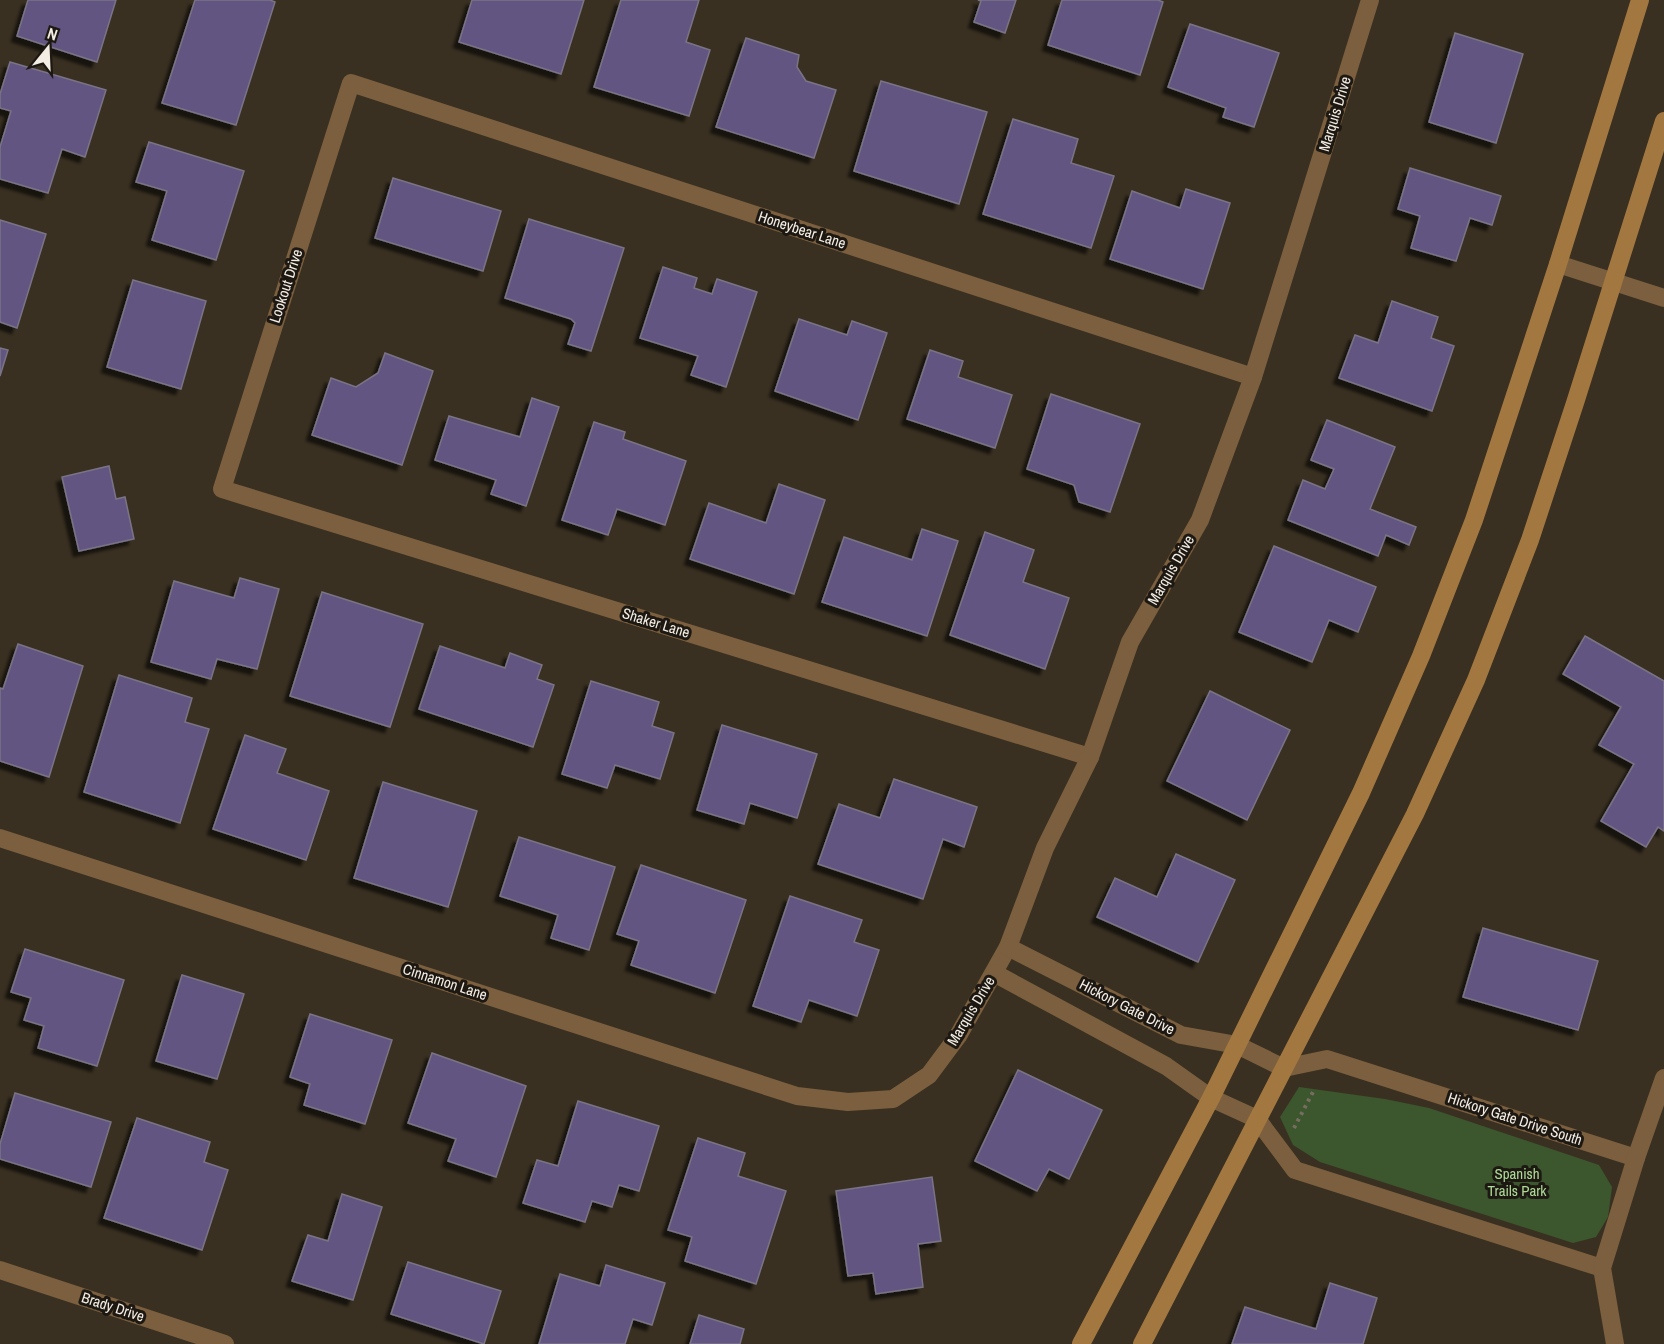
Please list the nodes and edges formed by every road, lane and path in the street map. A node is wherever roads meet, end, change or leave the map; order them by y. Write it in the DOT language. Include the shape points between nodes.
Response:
graph roads {
  1 [pos="1370,0"];
  2 [pos="1640,0"];
  3 [pos="351,83"];
  4 [pos="1664,121"];
  5 [pos="1558,264"];
  6 [pos="1614,282"];
  7 [pos="1664,298"];
  8 [pos="1253,377"];
  9 [pos="222,489"];
  10 [pos="1090,757"];
  11 [pos="0,838"];
  12 [pos="1008,947"];
  13 [pos="994,973"];
  14 [pos="1237,1045"];
  15 [pos="1284,1068"];
  16 [pos="1664,1078"];
  17 [pos="1314,1090"];
  18 [pos="1211,1098"];
  19 [pos="893,1100"];
  20 [pos="1257,1119"];
  21 [pos="1290,1136"];
  22 [pos="1636,1158"];
  23 [pos="1602,1268"];
  24 [pos="0,1270"];
  25 [pos="225,1344"];
  26 [pos="1081,1344"];
  27 [pos="1142,1344"];
  28 [pos="1615,1344"];
  1 -- 8 [label="street, Marquis Drive"];
  2 -- 5 [label="main road"];
  3 -- 8 [label="street, Honeybear Lane"];
  3 -- 9 [label="street, Lookout Drive"];
  4 -- 6 [label="main road"];
  5 -- 6 [label="street"];
  5 -- 14 [label="main road" via="1474,520 1421,656 1361,793"];
  6 -- 7 [label="street"];
  6 -- 15 [label="main road" via="1530,540 1476,680 1415,814"];
  8 -- 10 [label="street, Marquis Drive" via="1200,520 1130,642"];
  9 -- 10 [label="street, Shaker Lane"];
  10 -- 12 [label="street, Marquis Drive" via="1046,848"];
  11 -- 19 [label="street, Cinnamon Lane" via="797,1096 848,1102"];
  12 -- 13 [label="street, Marquis Drive"];
  12 -- 14 [label="street, Hickory Gate Drive" via="1181,1035"];
  13 -- 18 [label="street" via="1166,1066"];
  13 -- 19 [label="street, Marquis Drive" via="958,1036 929,1075"];
  14 -- 15 [label="street, Hickory Gate Drive"];
  14 -- 18 [label="main road"];
  15 -- 20 [label="main road"];
  15 -- 22 [label="street, Hickory Gate Drive South" via="1327,1059"];
  16 -- 22 [label="street"];
  17 -- 21 [label="path"];
  18 -- 20 [label="street"];
  18 -- 26 [label="main road"];
  20 -- 23 [label="street" via="1295,1170"];
  20 -- 27 [label="main road"];
  22 -- 23 [label="street"];
  23 -- 28 [label="street"];
  24 -- 25 [label="street, Brady Drive"];
}
